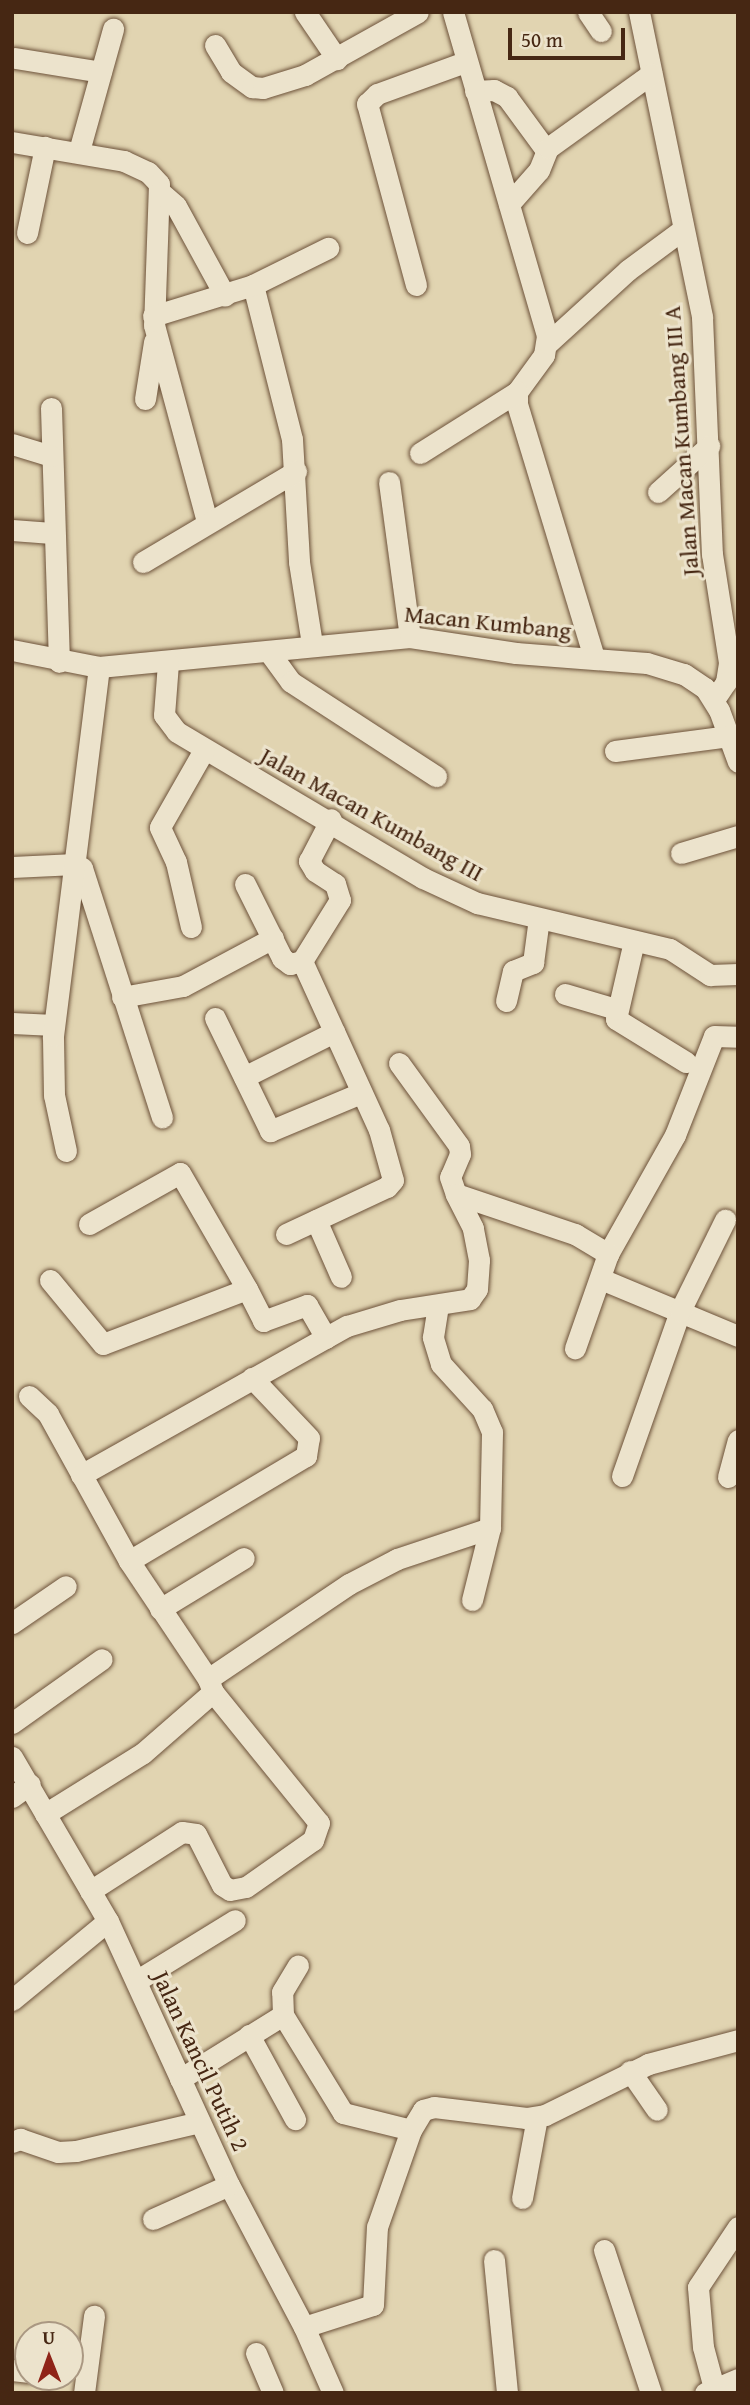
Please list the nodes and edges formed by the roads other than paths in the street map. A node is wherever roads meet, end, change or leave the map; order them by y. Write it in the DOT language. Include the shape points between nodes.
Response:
graph roads {
  1 [pos="305,12"];
  2 [pos="418,12"];
  3 [pos="453,12"];
  4 [pos="588,12"];
  5 [pos="639,12"];
  6 [pos="113,29"];
  7 [pos="601,31"];
  8 [pos="215,45"];
  9 [pos="15,58"];
  10 [pos="337,59"];
  11 [pos="465,62"];
  12 [pos="101,72"];
  13 [pos="651,74"];
  14 [pos="475,91"];
  15 [pos="12,142"];
  16 [pos="45,147"];
  17 [pos="546,150"];
  18 [pos="79,151"];
  19 [pos="160,192"];
  20 [pos="509,204"];
  21 [pos="682,230"];
  22 [pos="27,233"];
  23 [pos="328,248"];
  24 [pos="253,285"];
  25 [pos="416,285"];
  26 [pos="225,296"];
  27 [pos="154,326"];
  28 [pos="548,342"];
  29 [pos="517,392"];
  30 [pos="145,399"];
  31 [pos="51,408"];
  32 [pos="12,444"];
  33 [pos="709,446"];
  34 [pos="420,453"];
  35 [pos="51,456"];
  36 [pos="296,471"];
  37 [pos="389,482"];
  38 [pos="658,492"];
  39 [pos="207,522"];
  40 [pos="12,530"];
  41 [pos="52,533"];
  42 [pos="143,562"];
  43 [pos="410,637"];
  44 [pos="312,644"];
  45 [pos="12,650"];
  46 [pos="269,652"];
  47 [pos="594,659"];
  48 [pos="59,662"];
  49 [pos="168,663"];
  50 [pos="99,667"];
  51 [pos="724,705"];
  52 [pos="729,736"];
  53 [pos="204,750"];
  54 [pos="615,751"];
  55 [pos="738,762"];
  56 [pos="436,776"];
  57 [pos="331,819"];
  58 [pos="738,836"];
  59 [pos="681,853"];
  60 [pos="71,864"];
  61 [pos="12,867"];
  62 [pos="245,884"];
  63 [pos="539,919"];
  64 [pos="191,928"];
  65 [pos="273,938"];
  66 [pos="634,941"];
  67 [pos="302,961"];
  68 [pos="738,974"];
  69 [pos="565,994"];
  70 [pos="122,997"];
  71 [pos="506,1002"];
  72 [pos="616,1009"];
  73 [pos="215,1018"];
  74 [pos="12,1023"];
  75 [pos="54,1025"];
  76 [pos="334,1032"];
  77 [pos="738,1037"];
  78 [pos="686,1062"];
  79 [pos="399,1063"];
  80 [pos="244,1077"];
  81 [pos="361,1093"];
  82 [pos="162,1117"];
  83 [pos="66,1152"];
  84 [pos="456,1194"];
  85 [pos="316,1220"];
  86 [pos="725,1220"];
  87 [pos="89,1224"];
  88 [pos="286,1234"];
  89 [pos="608,1254"];
  90 [pos="341,1277"];
  91 [pos="601,1279"];
  92 [pos="50,1280"];
  93 [pos="247,1289"];
  94 [pos="438,1306"];
  95 [pos="680,1311"];
  96 [pos="738,1336"];
  97 [pos="326,1338"];
  98 [pos="575,1348"];
  99 [pos="252,1378"];
  100 [pos="29,1396"];
  101 [pos="738,1440"];
  102 [pos="81,1475"];
  103 [pos="622,1476"];
  104 [pos="728,1477"];
  105 [pos="490,1528"];
  106 [pos="244,1558"];
  107 [pos="129,1561"];
  108 [pos="66,1587"];
  109 [pos="472,1600"];
  110 [pos="160,1609"];
  111 [pos="12,1623"];
  112 [pos="102,1659"];
  113 [pos="211,1686"];
  114 [pos="12,1723"];
  115 [pos="12,1757"];
  116 [pos="30,1784"];
  117 [pos="12,1797"];
  118 [pos="45,1814"];
  119 [pos="90,1891"];
  120 [pos="235,1920"];
  121 [pos="108,1921"];
  122 [pos="298,1965"];
  123 [pos="136,1981"];
  124 [pos="12,2000"];
  125 [pos="283,2015"];
  126 [pos="249,2035"];
  127 [pos="738,2040"];
  128 [pos="630,2071"];
  129 [pos="180,2079"];
  130 [pos="657,2110"];
  131 [pos="537,2117"];
  132 [pos="295,2119"];
  133 [pos="200,2122"];
  134 [pos="411,2130"];
  135 [pos="12,2142"];
  136 [pos="229,2185"];
  137 [pos="522,2198"];
  138 [pos="153,2219"];
  139 [pos="738,2227"];
  140 [pos="604,2250"];
  141 [pos="494,2260"];
  142 [pos="94,2316"];
  143 [pos="304,2326"];
  144 [pos="256,2353"];
  145 [pos="84,2361"];
  146 [pos="738,2379"];
  147 [pos="709,2391"];
  148 [pos="273,2393"];
  149 [pos="333,2393"];
  150 [pos="507,2393"];
  151 [pos="651,2393"];
  1 -- 10 [label="street"];
  2 -- 10 [label="street"];
  3 -- 11 [label="street"];
  4 -- 7 [label="street"];
  5 -- 13 [label="street, Jalan Macan Kumbang III A"];
  6 -- 12 [label="street"];
  8 -- 10 [label="street" via="231,72 262,88"];
  9 -- 12 [label="street"];
  11 -- 14 [label="street"];
  11 -- 25 [label="street" via="377,94 367,104"];
  12 -- 18 [label="street"];
  13 -- 17 [label="street"];
  13 -- 21 [label="street, Jalan Macan Kumbang III A"];
  14 -- 17 [label="street" via="494,90 507,97"];
  14 -- 20 [label="street"];
  15 -- 16 [label="street"];
  16 -- 18 [label="street"];
  16 -- 22 [label="street"];
  17 -- 20 [label="street" via="539,170"];
  18 -- 19 [label="street" via="124,161 148,172"];
  19 -- 26 [label="street" via="176,206"];
  19 -- 27 [label="street"];
  20 -- 28 [label="street"];
  21 -- 28 [label="street" via="628,270"];
  21 -- 33 [label="street, Jalan Macan Kumbang III A" via="702,317"];
  23 -- 24 [label="street"];
  24 -- 26 [label="street"];
  24 -- 36 [label="street"];
  26 -- 27 [label="street"];
  27 -- 30 [label="street"];
  27 -- 39 [label="street"];
  28 -- 29 [label="street"];
  29 -- 34 [label="street"];
  29 -- 47 [label="street"];
  31 -- 35 [label="street"];
  32 -- 35 [label="street"];
  33 -- 38 [label="street"];
  33 -- 51 [label="street, Jalan Macan Kumbang III A" via="712,554 729,663"];
  35 -- 41 [label="street"];
  36 -- 39 [label="street"];
  36 -- 44 [label="street" via="299,562"];
  37 -- 43 [label="street"];
  39 -- 42 [label="street"];
  40 -- 41 [label="street"];
  41 -- 48 [label="street"];
  43 -- 44 [label="street, Macan Kumbang"];
  43 -- 47 [label="street, Macan Kumbang"];
  44 -- 46 [label="street, Macan Kumbang"];
  45 -- 48 [label="street, Macan Kumbang"];
  46 -- 49 [label="street, Macan Kumbang"];
  46 -- 56 [label="street" via="291,682"];
  47 -- 51 [label="street, Macan Kumbang" via="667,668 696,681"];
  48 -- 50 [label="street, Macan Kumbang"];
  49 -- 50 [label="street, Macan Kumbang"];
  49 -- 53 [label="street, Jalan Macan Kumbang III" via="165,720"];
  50 -- 60 [label="street"];
  51 -- 52 [label="street, Macan Kumbang"];
  52 -- 54 [label="street"];
  52 -- 55 [label="street, Macan Kumbang"];
  53 -- 57 [label="street, Jalan Macan Kumbang III"];
  53 -- 64 [label="street" via="160,827 176,862"];
  57 -- 63 [label="street, Jalan Macan Kumbang III" via="453,893"];
  57 -- 67 [label="street" via="309,861 315,871 335,884 340,900"];
  58 -- 59 [label="street"];
  60 -- 61 [label="street"];
  60 -- 70 [label="street" via="84,872"];
  60 -- 75 [label="street" via="69,917"];
  62 -- 65 [label="street"];
  63 -- 66 [label="street, Jalan Macan Kumbang III"];
  63 -- 71 [label="street" via="534,961 513,971"];
  65 -- 67 [label="street" via="286,961"];
  65 -- 70 [label="street" via="183,986"];
  66 -- 68 [label="street, Jalan Macan Kumbang III" via="678,952 710,975"];
  66 -- 72 [label="street"];
  67 -- 76 [label="street"];
  69 -- 72 [label="street"];
  70 -- 82 [label="street"];
  72 -- 78 [label="street" via="618,1021"];
  73 -- 80 [label="street"];
  74 -- 75 [label="street"];
  75 -- 83 [label="street" via="54,1095"];
  76 -- 80 [label="street"];
  76 -- 81 [label="street"];
  77 -- 89 [label="street" via="714,1036 675,1135"];
  79 -- 84 [label="street" via="459,1146 450,1177"];
  80 -- 81 [label="street" via="270,1131"];
  81 -- 85 [label="street" via="388,1154 393,1180"];
  84 -- 89 [label="street" via="576,1234"];
  84 -- 94 [label="street" via="473,1227 479,1260 477,1289 461,1303"];
  85 -- 88 [label="street"];
  85 -- 90 [label="street"];
  86 -- 95 [label="street"];
  87 -- 93 [label="street" via="180,1173"];
  89 -- 91 [label="street"];
  91 -- 95 [label="street"];
  91 -- 98 [label="street"];
  92 -- 93 [label="street" via="103,1344"];
  93 -- 97 [label="street" via="263,1321 307,1305"];
  94 -- 97 [label="street" via="400,1310"];
  94 -- 105 [label="street" via="433,1337 441,1364 482,1409 492,1432"];
  95 -- 96 [label="street"];
  95 -- 103 [label="street"];
  97 -- 99 [label="street"];
  99 -- 102 [label="street"];
  99 -- 107 [label="street" via="309,1438 306,1456"];
  100 -- 102 [label="street" via="48,1414"];
  101 -- 104 [label="street"];
  102 -- 107 [label="street"];
  105 -- 109 [label="street"];
  105 -- 113 [label="street" via="397,1559 349,1584"];
  106 -- 110 [label="street"];
  107 -- 110 [label="street"];
  108 -- 111 [label="street"];
  110 -- 113 [label="street"];
  112 -- 114 [label="street"];
  113 -- 118 [label="street" via="143,1752"];
  113 -- 119 [label="street" via="319,1823 313,1840 246,1887 229,1891 196,1834 182,1832"];
  115 -- 116 [label="street, Jalan Kancil Putih 2"];
  116 -- 117 [label="street"];
  116 -- 118 [label="street, Jalan Kancil Putih 2"];
  118 -- 119 [label="street, Jalan Kancil Putih 2"];
  119 -- 121 [label="street, Jalan Kancil Putih 2"];
  120 -- 123 [label="street"];
  121 -- 123 [label="street, Jalan Kancil Putih 2"];
  121 -- 124 [label="street"];
  122 -- 125 [label="street" via="282,1992"];
  123 -- 129 [label="street, Jalan Kancil Putih 2"];
  125 -- 126 [label="street"];
  125 -- 134 [label="street" via="343,2113"];
  126 -- 129 [label="street"];
  126 -- 132 [label="street"];
  127 -- 128 [label="street"];
  128 -- 130 [label="street"];
  128 -- 131 [label="street" via="563,2110"];
  129 -- 133 [label="street, Jalan Kancil Putih 2"];
  131 -- 134 [label="street" via="434,2107 423,2110"];
  131 -- 137 [label="street"];
  133 -- 135 [label="street" via="76,2151 58,2151 20,2139"];
  133 -- 136 [label="street, Jalan Kancil Putih 2"];
  134 -- 143 [label="street" via="377,2227 373,2305"];
  136 -- 138 [label="street"];
  136 -- 143 [label="street, Jalan Kancil Putih 2"];
  139 -- 147 [label="street" via="698,2287"];
  140 -- 151 [label="street"];
  141 -- 150 [label="street"];
  142 -- 145 [label="street"];
  143 -- 149 [label="street, Jalan Kancil Putih 2"];
  144 -- 148 [label="street"];
  146 -- 147 [label="street"];
}
